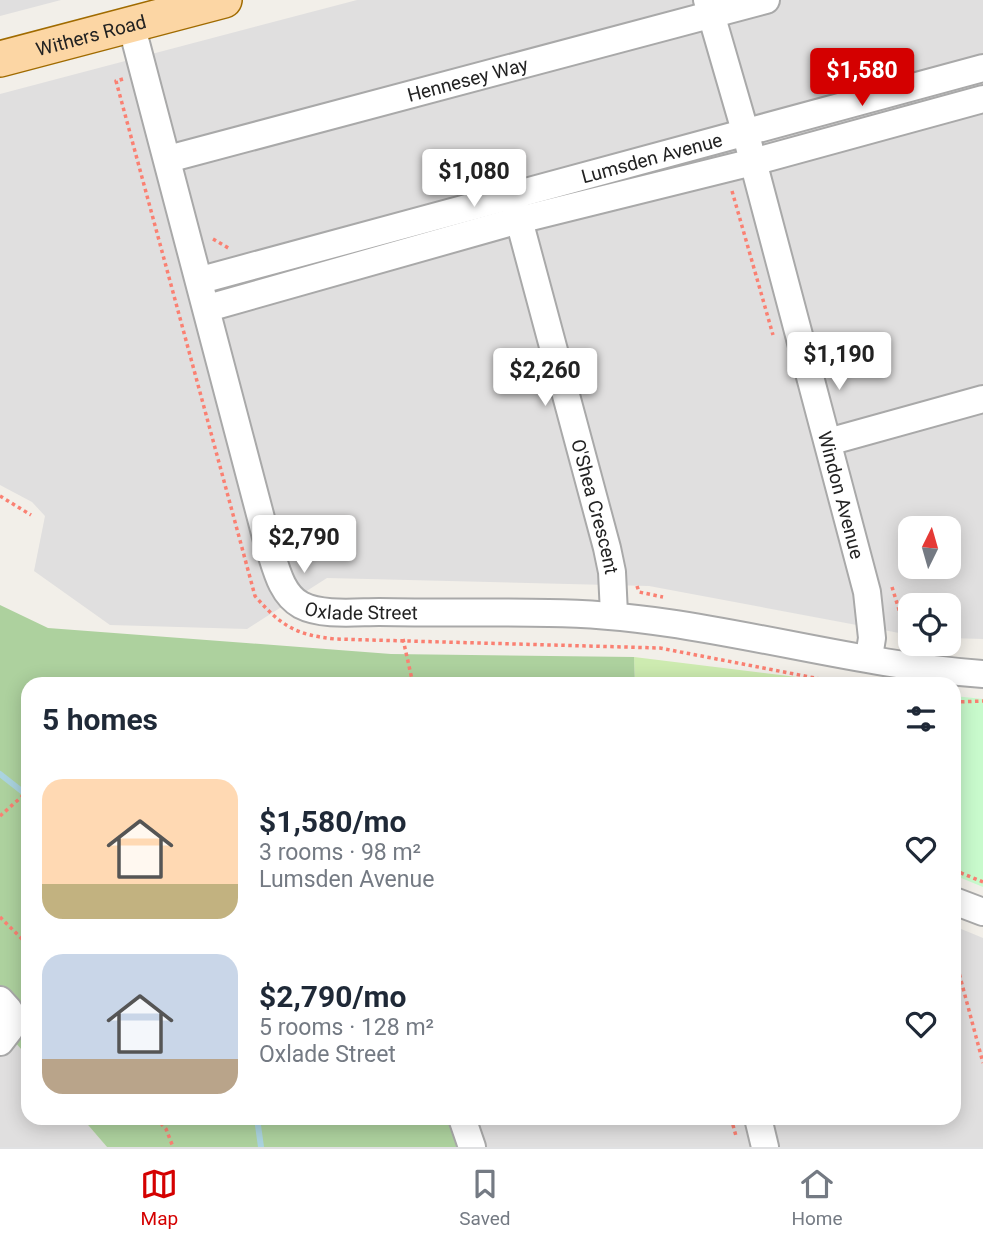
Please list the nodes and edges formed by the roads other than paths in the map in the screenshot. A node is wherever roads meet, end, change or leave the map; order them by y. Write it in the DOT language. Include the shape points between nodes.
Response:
graph roads {
  1 [pos="224,0"];
  2 [pos="766,0"];
  3 [pos="709,8"];
  4 [pos="131,24"];
  5 [pos="0,59"];
  6 [pos="983,68"];
  7 [pos="983,99"];
  8 [pos="745,131"];
  9 [pos="168,159"];
  10 [pos="753,162"];
  11 [pos="516,209"];
  12 [pos="201,280"];
  13 [pos="208,308"];
  14 [pos="983,400"];
  15 [pos="828,442"];
  16 [pos="614,614"];
  17 [pos="869,657"];
  18 [pos="983,674"];
  19 [pos="961,904"];
  20 [pos="983,912"];
  21 [pos="0,1000"];
  22 [pos="0,1042"];
  23 [pos="464,1125"];
  24 [pos="760,1125"];
  25 [pos="472,1147"];
  26 [pos="765,1147"];
  1 -- 4 [label="main road, Withers Road"];
  2 -- 3 [label="street, Hennesey Way"];
  3 -- 8 [label="street, Windon Avenue"];
  3 -- 9 [label="street, Hennesey Way"];
  4 -- 5 [label="main road, Withers Road"];
  4 -- 9 [label="street, Oxlade Street"];
  6 -- 8 [label="street, Lumsden Avenue"];
  7 -- 10 [label="street, Lumsden Avenue"];
  8 -- 10 [label="street, Windon Avenue"];
  8 -- 11 [label="street, Lumsden Avenue"];
  9 -- 12 [label="street, Oxlade Street"];
  10 -- 11 [label="street, Lumsden Avenue"];
  10 -- 15 [label="street, Windon Avenue"];
  11 -- 12 [label="street, Lumsden Avenue"];
  11 -- 13 [label="street, Lumsden Avenue"];
  11 -- 16 [label="street, O'Shea Crescent" via="607,548"];
  12 -- 13 [label="street, Oxlade Street"];
  13 -- 16 [label="street, Oxlade Street" via="268,541 286,592 300,604 352,612"];
  14 -- 15 [label="street"];
  15 -- 17 [label="street, Windon Avenue" via="869,605"];
  16 -- 17 [label="street, Oxlade Street"];
  17 -- 18 [label="street, Oxlade Street"];
  19 -- 20 [label="street"];
  21 -- 22 [label="street" via="9,1010 10,1029"];
  23 -- 25 [label="street"];
  24 -- 26 [label="street"];
}
